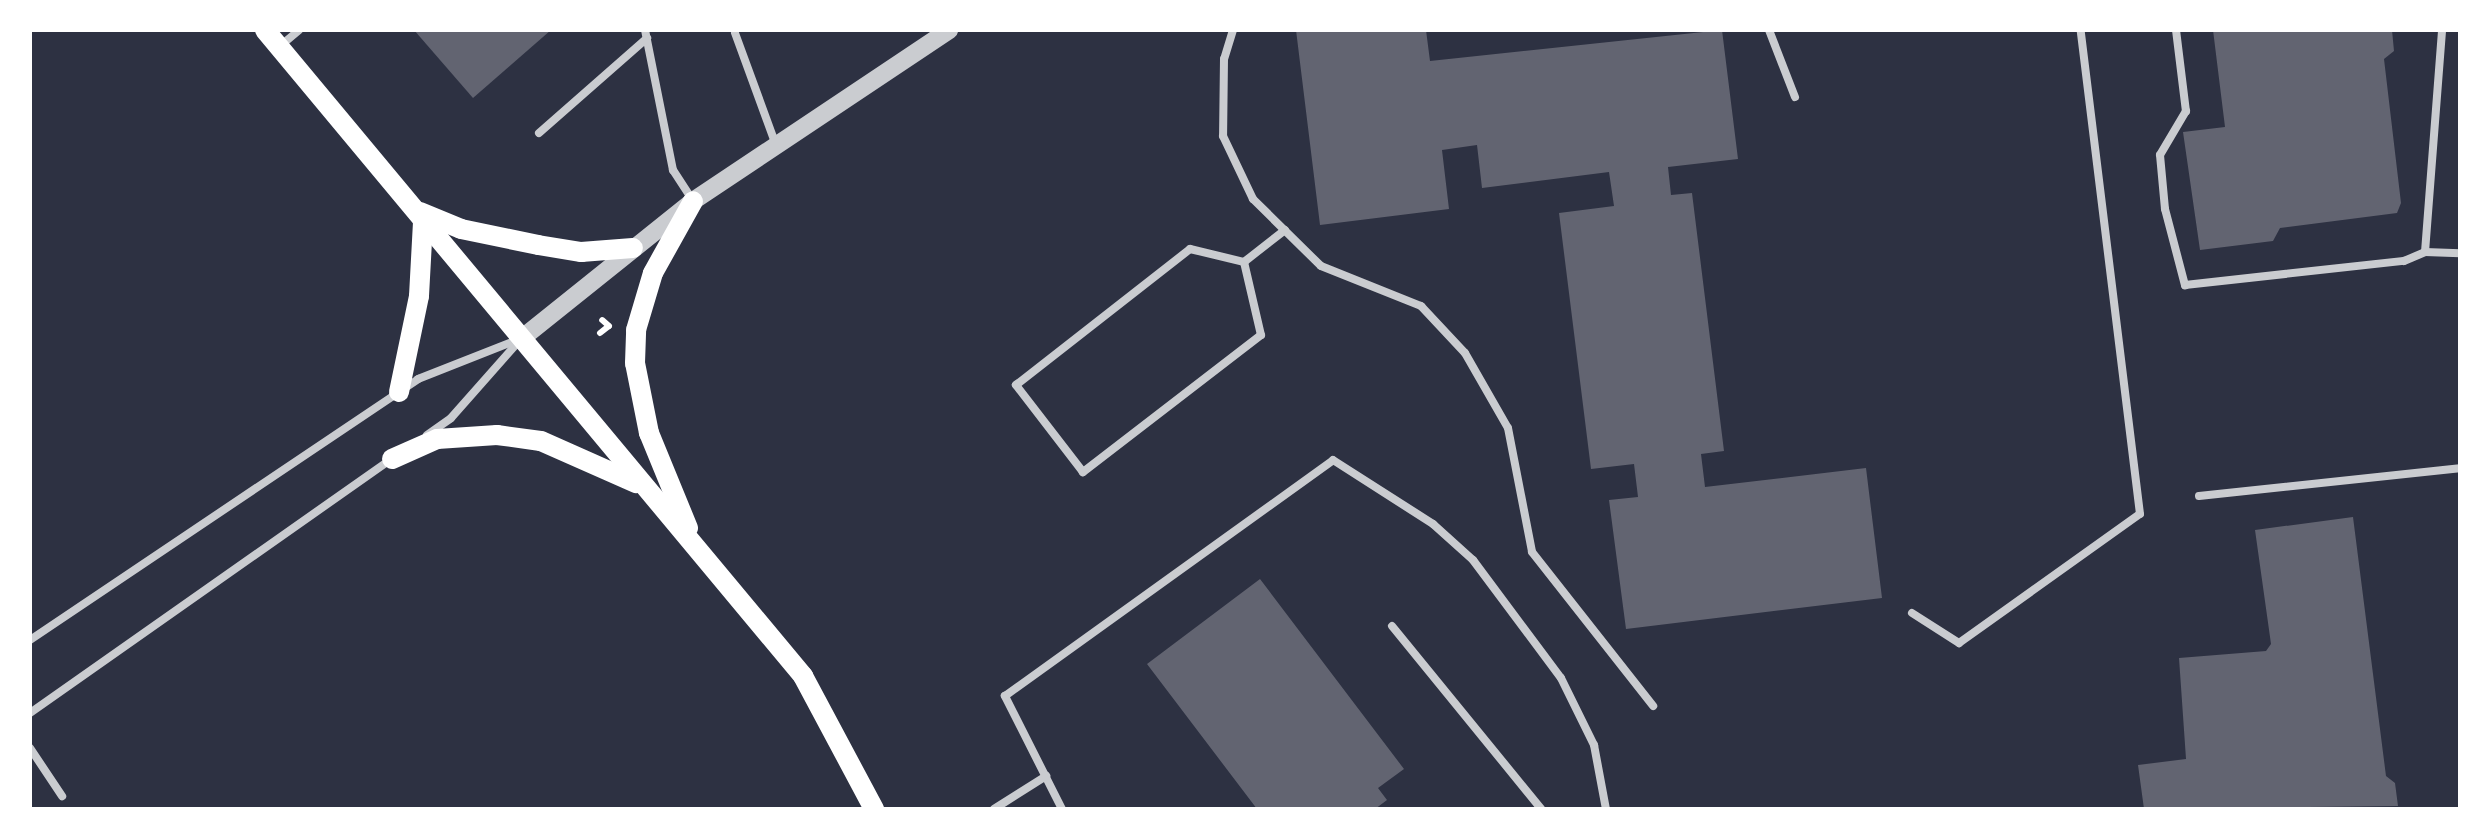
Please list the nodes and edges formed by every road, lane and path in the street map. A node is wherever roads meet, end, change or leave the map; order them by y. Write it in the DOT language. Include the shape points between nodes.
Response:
graph roads {
  1 [pos="299,30"];
  2 [pos="949,30"];
  3 [pos="1232,30"];
  4 [pos="1770,30"];
  5 [pos="2080,30"];
  6 [pos="2176,30"];
  7 [pos="2442,30"];
  8 [pos="736,31"];
  9 [pos="646,34"];
  10 [pos="272,38"];
  11 [pos="1794,98"];
  12 [pos="539,133"];
  13 [pos="776,145"];
  14 [pos="693,201"];
  15 [pos="419,215"];
  16 [pos="1284,230"];
  17 [pos="632,248"];
  18 [pos="2425,252"];
  19 [pos="2460,253"];
  20 [pos="1244,262"];
  21 [pos="521,339"];
  22 [pos="399,392"];
  23 [pos="392,459"];
  24 [pos="2460,468"];
  25 [pos="646,488"];
  26 [pos="2199,496"];
  27 [pos="695,544"];
  28 [pos="1912,613"];
  29 [pos="1392,626"];
  30 [pos="30,640"];
  31 [pos="1653,706"];
  32 [pos="30,713"];
  33 [pos="30,748"];
  34 [pos="1046,776"];
  35 [pos="62,796"];
  36 [pos="874,809"];
  37 [pos="994,809"];
  38 [pos="1062,809"];
  39 [pos="1541,809"];
  40 [pos="1606,809"];
  1 -- 10 [label="lane"];
  2 -- 13 [label="street"];
  3 -- 16 [label="lane" via="1224,59 1223,136 1253,199"];
  4 -- 11 [label="lane"];
  5 -- 28 [label="lane" via="2140,514 1959,644"];
  6 -- 18 [label="lane" via="2186,111 2160,155 2165,209 2185,285 2404,261"];
  7 -- 18 [label="lane"];
  8 -- 13 [label="lane"];
  9 -- 12 [label="lane"];
  9 -- 14 [label="lane" via="672,170"];
  10 -- 15 [label="main road"];
  13 -- 14 [label="street"];
  14 -- 17 [label="street"];
  14 -- 27 [label="main road" via="652,274 636,330 635,363 649,433"];
  15 -- 17 [label="main road" via="581,252"];
  15 -- 21 [label="main road"];
  15 -- 22 [label="main road" via="419,296"];
  16 -- 20 [label="lane"];
  16 -- 31 [label="lane" via="1321,266 1422,306 1465,354 1508,428 1532,552"];
  17 -- 21 [label="street"];
  18 -- 19 [label="lane"];
  20 -- 20 [label="lane" via="1190,249 1016,385 1083,472 1261,335"];
  21 -- 22 [label="lane"];
  21 -- 23 [label="lane" via="451,418"];
  21 -- 25 [label="main road"];
  22 -- 30 [label="lane"];
  23 -- 25 [label="main road" via="437,439 497,435 541,441"];
  23 -- 32 [label="lane"];
  24 -- 26 [label="lane"];
  25 -- 27 [label="main road"];
  27 -- 36 [label="main road" via="803,676"];
  29 -- 39 [label="lane"];
  33 -- 35 [label="lane"];
  34 -- 37 [label="lane"];
  34 -- 38 [label="lane"];
  34 -- 40 [label="lane" via="1004,696 1333,460 1433,524 1473,560 1561,678 1594,745"];
}
